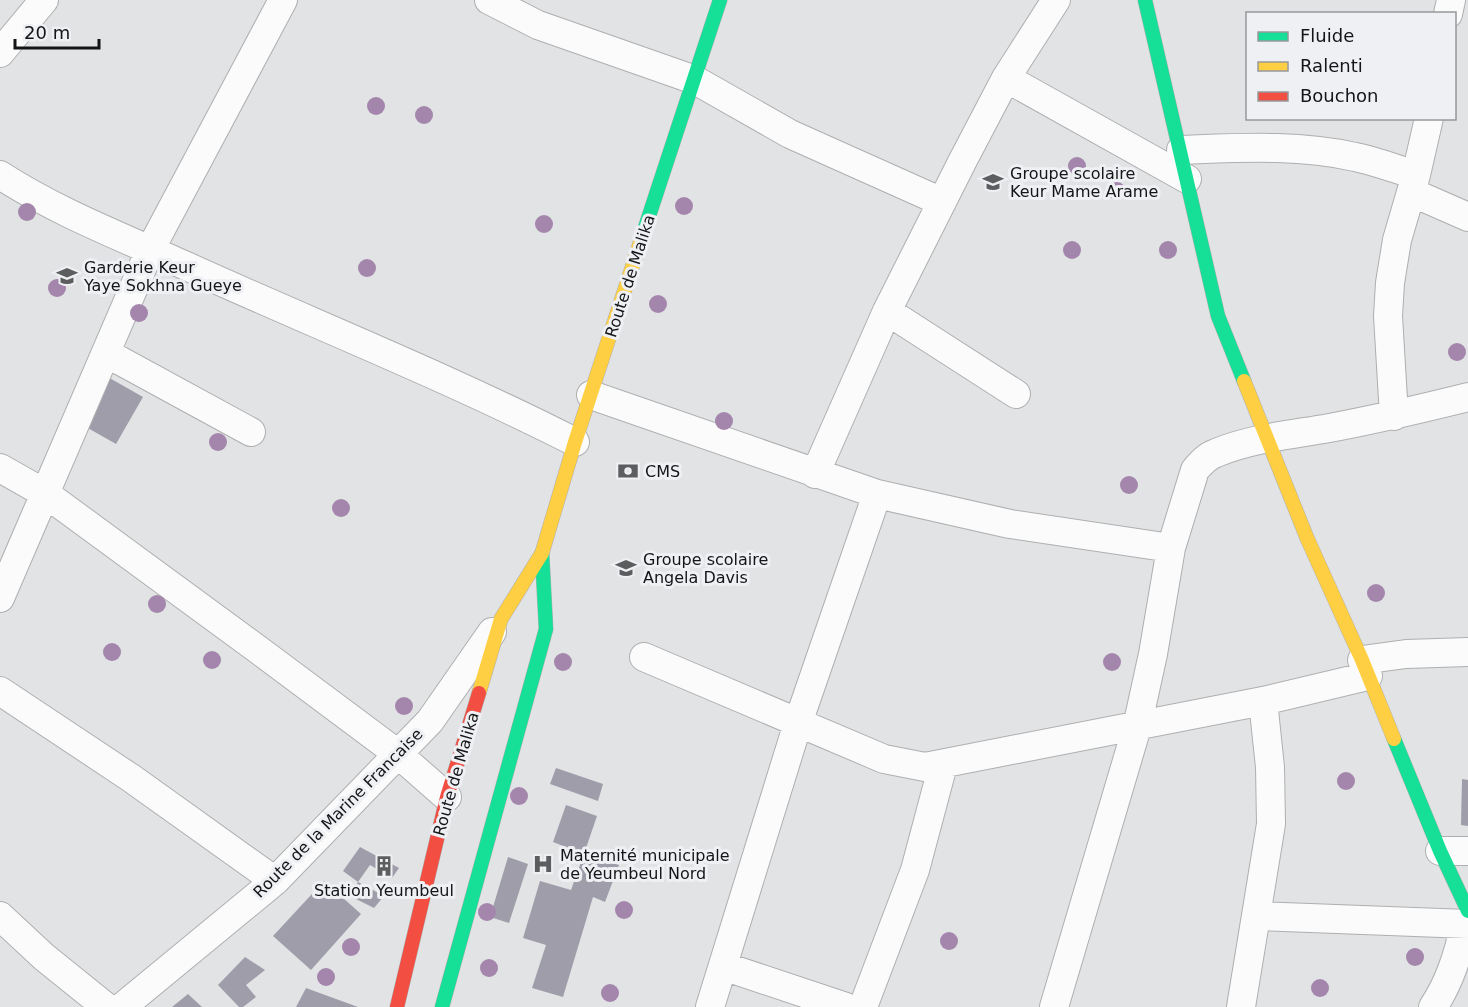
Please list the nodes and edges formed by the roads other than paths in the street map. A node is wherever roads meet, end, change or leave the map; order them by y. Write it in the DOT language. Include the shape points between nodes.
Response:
graph roads {
  1 [pos="44,0"];
  2 [pos="283,0"];
  3 [pos="489,0"];
  4 [pos="720,0"];
  5 [pos="1056,0"];
  6 [pos="1145,0"];
  7 [pos="0,53"];
  8 [pos="1006,78"];
  9 [pos="695,80"];
  10 [pos="1429,120"];
  11 [pos="1181,150"];
  12 [pos="0,175"];
  13 [pos="1187,179"];
  14 [pos="1414,184"];
  15 [pos="942,202"];
  16 [pos="1468,217"];
  17 [pos="150,250"];
  18 [pos="887,311"];
  19 [pos="106,353"];
  20 [pos="1016,394"];
  21 [pos="591,395"];
  22 [pos="1468,397"];
  23 [pos="1394,416"];
  24 [pos="251,432"];
  25 [pos="1267,439"];
  26 [pos="574,442"];
  27 [pos="0,468"];
  28 [pos="815,474"];
  29 [pos="46,494"];
  30 [pos="877,494"];
  31 [pos="1171,548"];
  32 [pos="542,552"];
  33 [pos="0,598"];
  34 [pos="501,619"];
  35 [pos="1468,652"];
  36 [pos="644,657"];
  37 [pos="1365,668"];
  38 [pos="0,692"];
  39 [pos="1263,701"];
  40 [pos="798,723"];
  41 [pos="1137,727"];
  42 [pos="398,754"];
  43 [pos="942,765"];
  44 [pos="447,796"];
  45 [pos="1440,851"];
  46 [pos="1468,851"];
  47 [pos="275,881"];
  48 [pos="0,916"];
  49 [pos="1257,916"];
  50 [pos="1467,920"];
  51 [pos="723,966"];
  52 [pos="1441,1001"];
  53 [pos="106,1007"];
  54 [pos="123,1007"];
  55 [pos="397,1007"];
  56 [pos="442,1007"];
  57 [pos="710,1007"];
  58 [pos="846,1007"];
  59 [pos="862,1007"];
  60 [pos="1054,1007"];
  61 [pos="1242,1007"];
  1 -- 7 [label="street"];
  2 -- 17 [label="street"];
  3 -- 9 [label="street" via="538,25"];
  4 -- 9 [label="main road, Route de Malika"];
  5 -- 8 [label="street"];
  6 -- 11 [label="main road"];
  8 -- 13 [label="street"];
  8 -- 15 [label="street"];
  9 -- 15 [label="street" via="790,134"];
  9 -- 21 [label="main road, Route de Malika"];
  10 -- 14 [label="street"];
  11 -- 13 [label="main road"];
  11 -- 14 [label="street" via="1312,150 1355,157"];
  12 -- 17 [label="street" via="40,199"];
  13 -- 25 [label="main road" via="1218,316"];
  14 -- 16 [label="street"];
  14 -- 23 [label="street" via="1397,240 1390,283"];
  15 -- 18 [label="street"];
  17 -- 19 [label="street"];
  17 -- 26 [label="street" via="504,406"];
  18 -- 20 [label="street"];
  18 -- 28 [label="street"];
  19 -- 24 [label="street"];
  19 -- 29 [label="street"];
  21 -- 26 [label="main road, Route de Malika"];
  21 -- 28 [label="street"];
  22 -- 23 [label="street"];
  23 -- 25 [label="street"];
  25 -- 31 [label="street" via="1214,453 1195,470"];
  25 -- 37 [label="main road"];
  26 -- 32 [label="main road, Route de Malika"];
  27 -- 29 [label="street"];
  28 -- 30 [label="street"];
  29 -- 33 [label="street"];
  29 -- 42 [label="street"];
  30 -- 31 [label="street" via="1010,524"];
  30 -- 40 [label="street"];
  31 -- 41 [label="street"];
  32 -- 34 [label="main road, Route de Malika"];
  32 -- 56 [label="main road, Route de Malika" via="546,629"];
  34 -- 42 [label="street, Route de la Marine Francaise" via="430,721"];
  34 -- 44 [label="main road, Route de Malika"];
  35 -- 37 [label="street" via="1406,654"];
  36 -- 40 [label="street"];
  37 -- 39 [label="street"];
  37 -- 45 [label="main road"];
  38 -- 47 [label="street" via="131,778"];
  39 -- 41 [label="street"];
  39 -- 49 [label="street" via="1272,791"];
  40 -- 43 [label="street" via="884,759 925,767"];
  40 -- 51 [label="street"];
  41 -- 43 [label="street"];
  41 -- 60 [label="street"];
  42 -- 44 [label="street"];
  42 -- 47 [label="street, Route de la Marine Francaise"];
  43 -- 59 [label="street" via="915,870"];
  44 -- 55 [label="main road, Route de Malika" via="406,993"];
  45 -- 46 [label="street"];
  45 -- 50 [label="main road"];
  47 -- 54 [label="street, Route de la Marine Francaise"];
  48 -- 53 [label="street"];
  49 -- 50 [label="street"];
  49 -- 61 [label="street"];
  50 -- 52 [label="street"];
  51 -- 57 [label="street"];
  51 -- 58 [label="street"];
}
